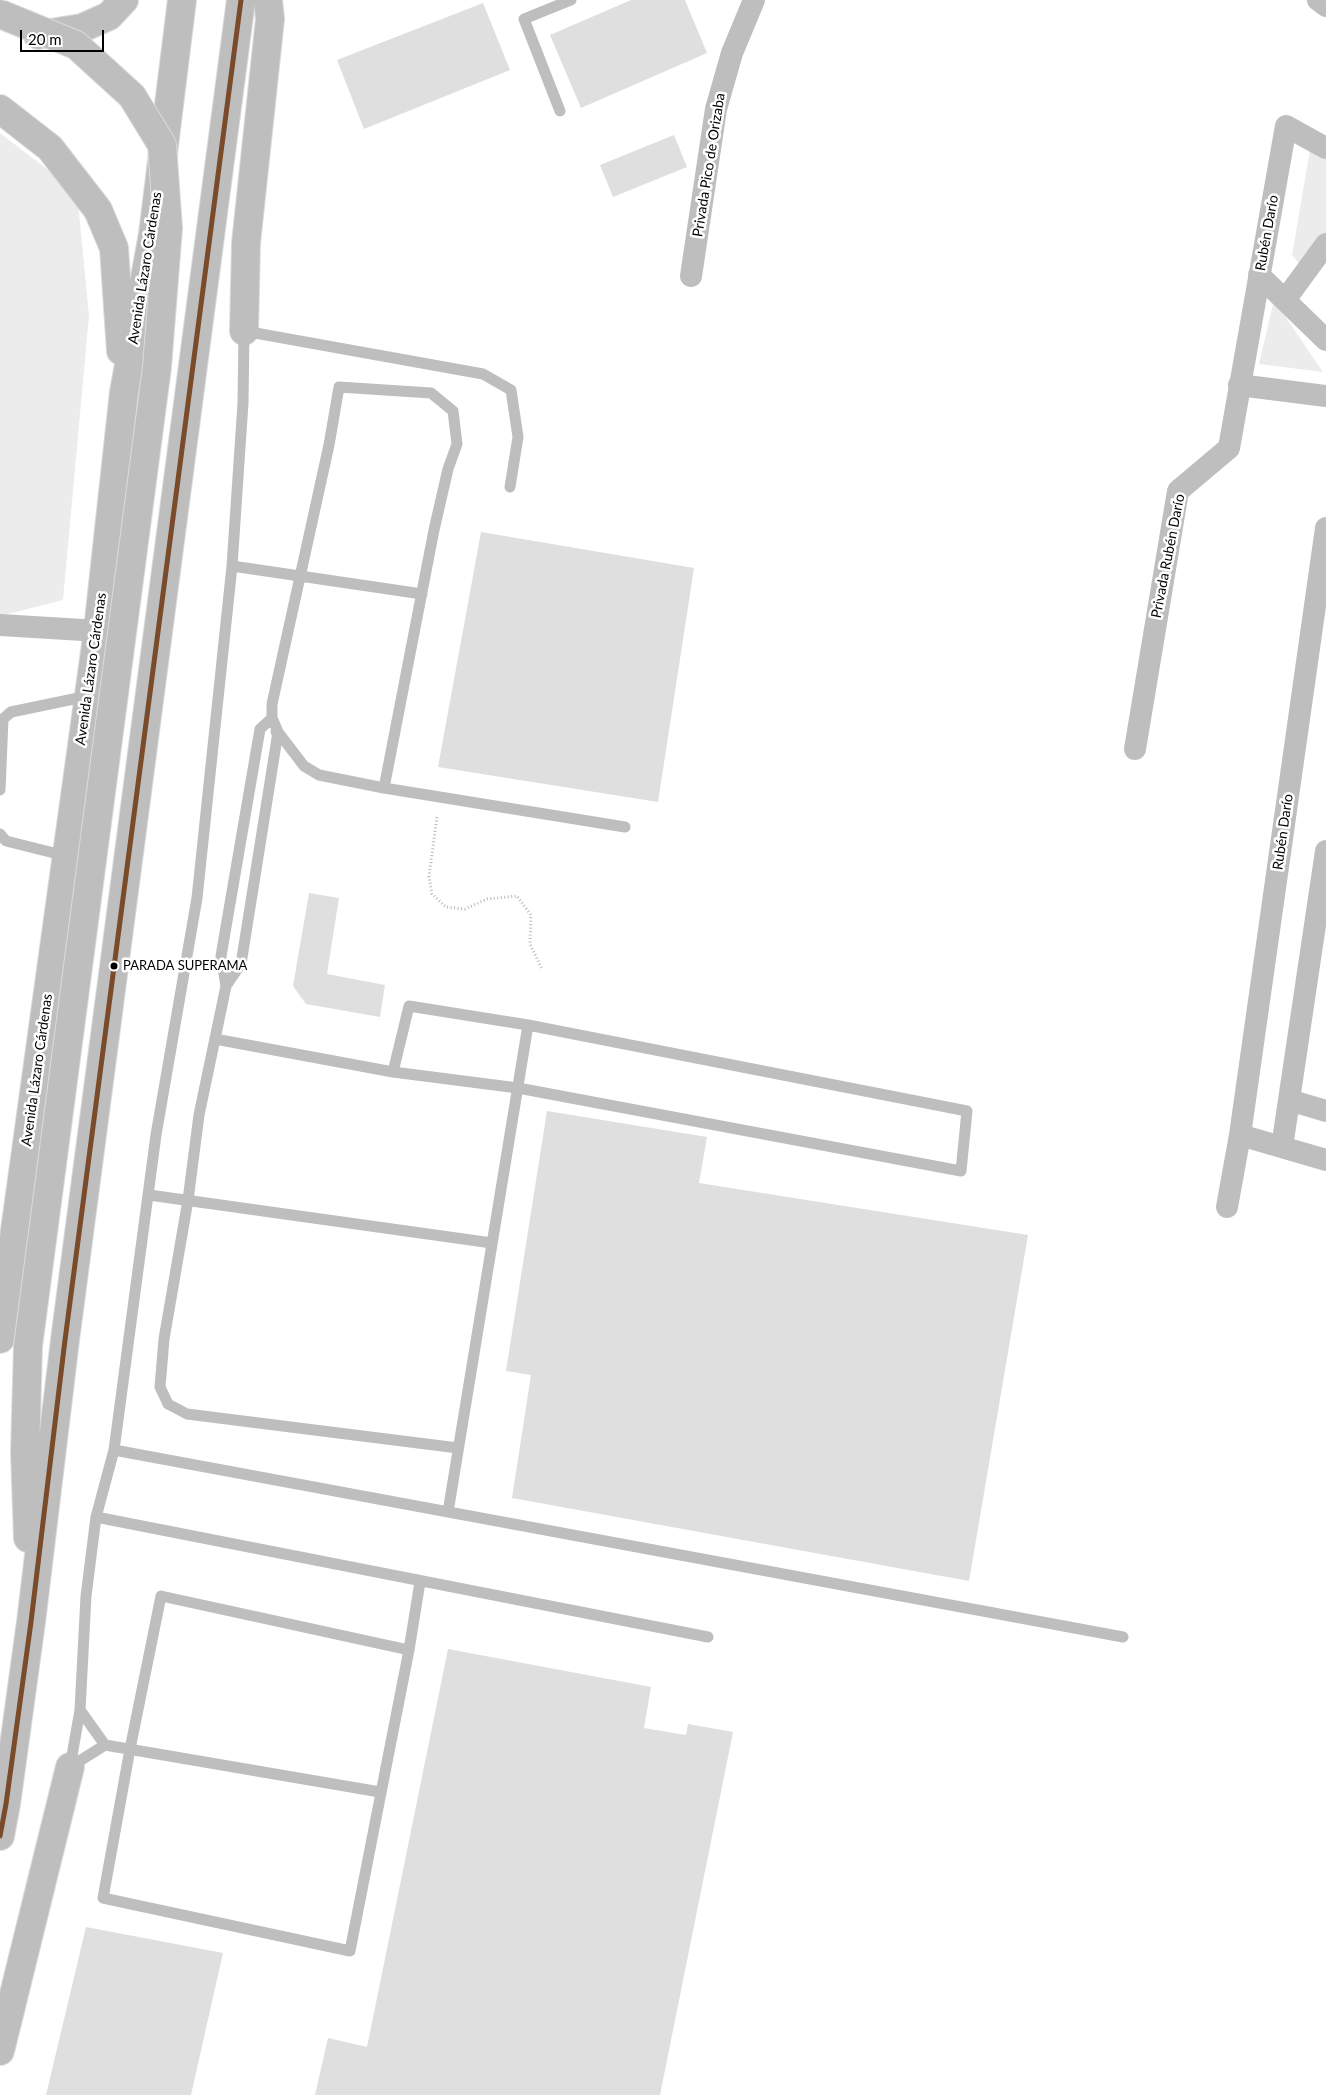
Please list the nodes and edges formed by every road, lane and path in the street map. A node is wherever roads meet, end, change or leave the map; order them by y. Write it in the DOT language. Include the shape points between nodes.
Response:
graph roads {
  1 [pos="124,0"];
  2 [pos="182,0"];
  3 [pos="241,0"];
  4 [pos="268,0"];
  5 [pos="571,0"];
  6 [pos="754,0"];
  7 [pos="1318,0"];
  8 [pos="1326,6"];
  9 [pos="0,14"];
  10 [pos="0,29"];
  11 [pos="0,109"];
  12 [pos="560,111"];
  13 [pos="1326,148"];
  14 [pos="1326,244"];
  15 [pos="1259,274"];
  16 [pos="691,276"];
  17 [pos="1286,300"];
  18 [pos="244,331"];
  19 [pos="1326,340"];
  20 [pos="1239,386"];
  21 [pos="124,392"];
  22 [pos="1326,396"];
  23 [pos="510,487"];
  24 [pos="1326,528"];
  25 [pos="232,566"];
  26 [pos="300,576"];
  27 [pos="422,594"];
  28 [pos="0,625"];
  29 [pos="98,630"];
  30 [pos="88,696"];
  31 [pos="272,718"];
  32 [pos="260,729"];
  33 [pos="278,732"];
  34 [pos="1135,749"];
  35 [pos="384,788"];
  36 [pos="0,790"];
  37 [pos="441,797"];
  38 [pos="625,827"];
  39 [pos="0,834"];
  40 [pos="1326,851"];
  41 [pos="66,856"];
  42 [pos="1320,927"];
  43 [pos="542,969"];
  44 [pos="226,986"];
  45 [pos="528,1025"];
  46 [pos="215,1039"];
  47 [pos="393,1072"];
  48 [pos="518,1088"];
  49 [pos="1289,1100"];
  50 [pos="1326,1111"];
  51 [pos="1240,1135"];
  52 [pos="1282,1147"];
  53 [pos="1326,1160"];
  54 [pos="149,1195"];
  55 [pos="188,1200"];
  56 [pos="1227,1207"];
  57 [pos="492,1243"];
  58 [pos="0,1338"];
  59 [pos="458,1448"];
  60 [pos="114,1450"];
  61 [pos="448,1512"];
  62 [pos="96,1518"];
  63 [pos="420,1582"];
  64 [pos="31,1622"];
  65 [pos="708,1637"];
  66 [pos="1123,1637"];
  67 [pos="409,1650"];
  68 [pos="80,1710"];
  69 [pos="105,1745"];
  70 [pos="130,1749"];
  71 [pos="70,1766"];
  72 [pos="380,1792"];
  73 [pos="0,1836"];
  74 [pos="0,2051"];
  1 -- 10 [label="highway" via="109,16 82,28 31,36"];
  2 -- 21 [label="highway, Avenida Lázaro Cárdenas" via="153,234"];
  3 -- 64 [label="highway"];
  4 -- 18 [label="highway" via="270,19 246,242"];
  5 -- 12 [label="lane" via="524,19"];
  6 -- 16 [label="street, Privada Pico de Orizaba" via="732,53 716,109"];
  7 -- 8 [label="street"];
  9 -- 64 [label="highway, bridge" via="76,45 132,96 162,145 168,228 156,377 28,1346 25,1452"];
  11 -- 21 [label="highway" via="50,148 98,210 114,248"];
  13 -- 15 [label="street, Rubén Darío" via="1286,126"];
  14 -- 17 [label="street"];
  15 -- 17 [label="street"];
  15 -- 20 [label="street, Rubén Darío"];
  17 -- 19 [label="street"];
  18 -- 23 [label="lane" via="483,374 511,390 518,438"];
  18 -- 25 [label="lane" via="243,403"];
  20 -- 22 [label="street"];
  20 -- 34 [label="street, Privada Rubén Darío" via="1229,448 1178,491"];
  21 -- 29 [label="highway, Avenida Lázaro Cárdenas"];
  24 -- 51 [label="street, Rubén Darío"];
  25 -- 26 [label="lane"];
  25 -- 54 [label="lane" via="197,898 156,1135"];
  26 -- 27 [label="lane"];
  26 -- 27 [label="lane" via="339,387 431,393 453,411 457,444 448,470"];
  26 -- 31 [label="lane" via="272,704"];
  27 -- 35 [label="lane"];
  28 -- 29 [label="street"];
  29 -- 30 [label="highway, Avenida Lázaro Cárdenas"];
  30 -- 36 [label="lane" via="11,712 3,719"];
  30 -- 41 [label="highway, Avenida Lázaro Cárdenas"];
  31 -- 32 [label="lane"];
  31 -- 33 [label="lane"];
  32 -- 33 [label="lane"];
  32 -- 44 [label="lane" via="221,956"];
  33 -- 35 [label="lane" via="304,766 319,774"];
  33 -- 44 [label="lane" via="241,964"];
  35 -- 37 [label="lane"];
  37 -- 38 [label="lane"];
  37 -- 43 [label="path" via="428,876 432,894 446,908 465,909 487,899 516,896 530,914 530,944"];
  39 -- 41 [label="lane" via="6,840"];
  40 -- 42 [label="street"];
  41 -- 58 [label="highway, Avenida Lázaro Cárdenas"];
  42 -- 49 [label="street"];
  44 -- 46 [label="lane"];
  45 -- 47 [label="lane" via="409,1006"];
  45 -- 48 [label="lane"];
  45 -- 48 [label="lane" via="967,1111 961,1171"];
  46 -- 47 [label="lane"];
  46 -- 55 [label="lane" via="199,1115"];
  47 -- 48 [label="lane"];
  48 -- 57 [label="lane"];
  49 -- 50 [label="street"];
  49 -- 52 [label="street"];
  51 -- 52 [label="street"];
  51 -- 56 [label="street, Rubén Darío"];
  52 -- 53 [label="street"];
  54 -- 55 [label="lane"];
  54 -- 60 [label="lane"];
  55 -- 57 [label="lane"];
  55 -- 59 [label="lane" via="164,1339 160,1387 168,1404 188,1414"];
  57 -- 59 [label="lane"];
  59 -- 61 [label="lane"];
  60 -- 61 [label="lane"];
  60 -- 62 [label="lane"];
  61 -- 66 [label="lane"];
  62 -- 63 [label="lane"];
  62 -- 68 [label="lane" via="86,1596"];
  63 -- 65 [label="lane"];
  63 -- 67 [label="lane"];
  64 -- 73 [label="highway"];
  67 -- 70 [label="lane" via="161,1596"];
  67 -- 72 [label="lane"];
  68 -- 69 [label="lane"];
  68 -- 71 [label="lane"];
  69 -- 70 [label="lane"];
  69 -- 71 [label="lane"];
  70 -- 72 [label="lane"];
  70 -- 72 [label="lane" via="103,1898 350,1951"];
  71 -- 74 [label="highway"];
}
